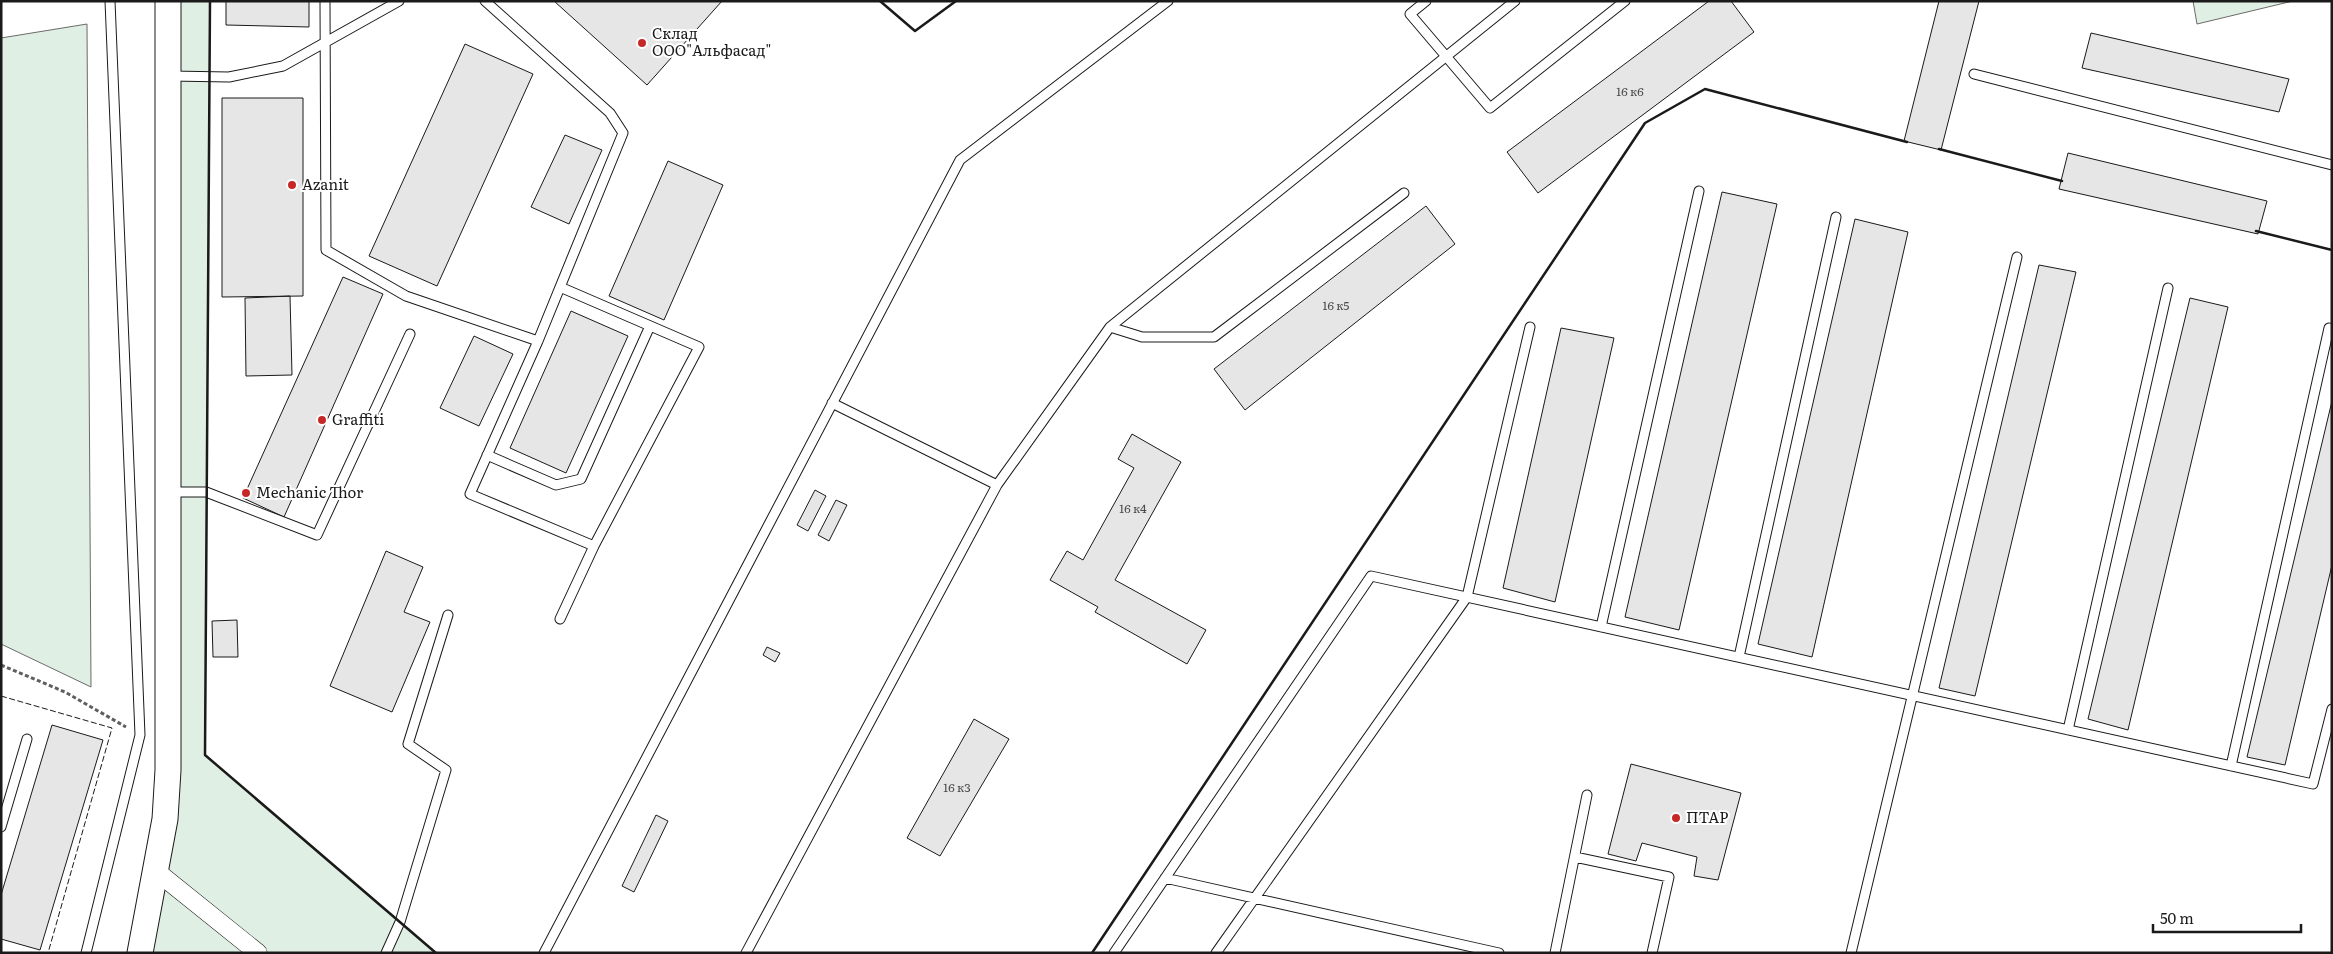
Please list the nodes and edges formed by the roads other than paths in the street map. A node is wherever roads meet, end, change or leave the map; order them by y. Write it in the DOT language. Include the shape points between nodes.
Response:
graph roads {
  1 [pos="110,1"];
  2 [pos="168,1"];
  3 [pos="325,1"];
  4 [pos="399,1"];
  5 [pos="485,1"];
  6 [pos="1168,1"];
  7 [pos="1426,1"];
  8 [pos="1515,1"];
  9 [pos="1625,1"];
  10 [pos="325,44"];
  11 [pos="1445,58"];
  12 [pos="1974,74"];
  13 [pos="168,76"];
  14 [pos="2332,165"];
  15 [pos="1700,191"];
  16 [pos="1404,194"];
  17 [pos="1836,217"];
  18 [pos="2017,257"];
  19 [pos="560,287"];
  20 [pos="2168,288"];
  21 [pos="650,326"];
  22 [pos="1110,327"];
  23 [pos="1530,327"];
  24 [pos="2330,328"];
  25 [pos="410,334"];
  26 [pos="538,341"];
  27 [pos="832,403"];
  28 [pos="487,455"];
  29 [pos="997,486"];
  30 [pos="168,492"];
  31 [pos="594,546"];
  32 [pos="1467,597"];
  33 [pos="448,616"];
  34 [pos="560,619"];
  35 [pos="1601,627"];
  36 [pos="1738,657"];
  37 [pos="1912,695"];
  38 [pos="2332,709"];
  39 [pos="2068,730"];
  40 [pos="27,739"];
  41 [pos="2231,766"];
  42 [pos="1587,795"];
  43 [pos="1,827"];
  44 [pos="1575,857"];
  45 [pos="156,871"];
  46 [pos="1165,878"];
  47 [pos="1254,898"];
  48 [pos="86,953"];
  49 [pos="140,953"];
  50 [pos="258,953"];
  51 [pos="386,953"];
  52 [pos="544,953"];
  53 [pos="746,953"];
  54 [pos="1114,953"];
  55 [pos="1216,953"];
  56 [pos="1499,953"];
  57 [pos="1555,953"];
  58 [pos="1652,953"];
  59 [pos="1851,953"];
  1 -- 48 [label="lane" via="140,735"];
  2 -- 13 [label="main road"];
  3 -- 10 [label="lane"];
  4 -- 10 [label="lane"];
  5 -- 19 [label="lane" via="610,113 623,133"];
  6 -- 27 [label="lane" via="960,160"];
  7 -- 11 [label="lane" via="1410,14"];
  8 -- 11 [label="lane"];
  9 -- 11 [label="lane" via="1490,108"];
  10 -- 13 [label="lane" via="283,66 229,77"];
  10 -- 26 [label="lane" via="326,250 406,296"];
  11 -- 22 [label="lane"];
  12 -- 14 [label="lane"];
  13 -- 30 [label="main road"];
  15 -- 35 [label="lane"];
  16 -- 22 [label="lane" via="1214,337 1142,337"];
  17 -- 36 [label="lane"];
  18 -- 37 [label="lane"];
  19 -- 21 [label="lane"];
  19 -- 26 [label="lane"];
  20 -- 39 [label="lane"];
  21 -- 28 [label="lane" via="581,479 556,485"];
  21 -- 31 [label="lane" via="699,347"];
  22 -- 29 [label="lane"];
  23 -- 32 [label="lane"];
  24 -- 41 [label="lane"];
  25 -- 30 [label="lane" via="317,535 206,492"];
  26 -- 28 [label="lane"];
  27 -- 29 [label="lane"];
  27 -- 52 [label="lane"];
  28 -- 31 [label="lane" via="470,494"];
  29 -- 53 [label="lane"];
  30 -- 45 [label="main road" via="168,770 166,818"];
  31 -- 34 [label="lane"];
  32 -- 35 [label="lane"];
  32 -- 46 [label="lane" via="1371,576"];
  32 -- 47 [label="lane"];
  33 -- 51 [label="lane" via="408,744 446,770 400,922"];
  35 -- 36 [label="lane"];
  36 -- 37 [label="lane"];
  37 -- 39 [label="lane"];
  37 -- 59 [label="lane"];
  38 -- 41 [label="lane" via="2313,784"];
  39 -- 41 [label="lane"];
  40 -- 43 [label="lane"];
  42 -- 44 [label="lane"];
  44 -- 57 [label="lane"];
  44 -- 58 [label="lane" via="1669,877"];
  45 -- 49 [label="main road"];
  45 -- 50 [label="street"];
  46 -- 47 [label="lane"];
  46 -- 54 [label="lane"];
  47 -- 55 [label="lane"];
  47 -- 56 [label="lane"];
}
